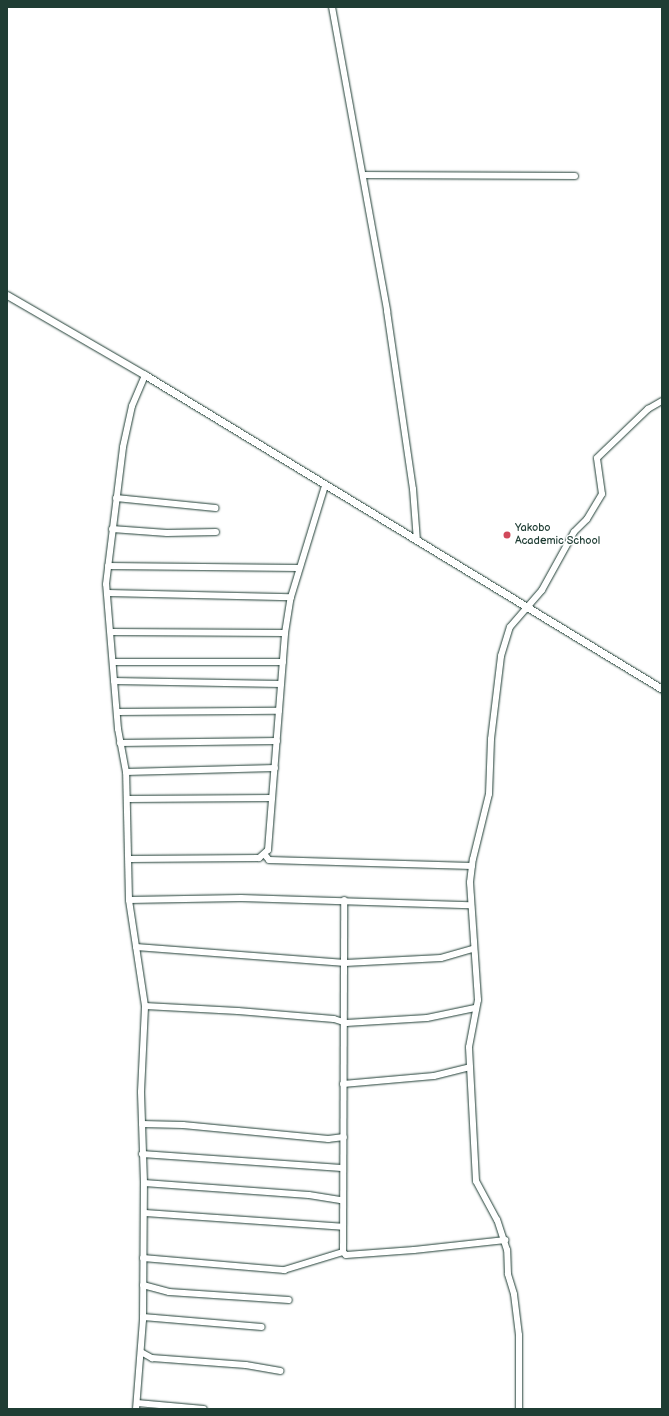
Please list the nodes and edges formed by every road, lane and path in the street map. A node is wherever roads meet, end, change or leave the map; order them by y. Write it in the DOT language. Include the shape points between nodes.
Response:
graph roads {
  1 [pos="332,7"];
  2 [pos="364,175"];
  3 [pos="575,176"];
  4 [pos="7,295"];
  5 [pos="146,375"];
  6 [pos="662,400"];
  7 [pos="325,486"];
  8 [pos="116,498"];
  9 [pos="215,508"];
  10 [pos="112,529"];
  11 [pos="216,532"];
  12 [pos="417,541"];
  13 [pos="108,566"];
  14 [pos="298,568"];
  15 [pos="108,593"];
  16 [pos="291,597"];
  17 [pos="528,609"];
  18 [pos="111,632"];
  19 [pos="285,634"];
  20 [pos="113,662"];
  21 [pos="282,662"];
  22 [pos="114,681"];
  23 [pos="281,684"];
  24 [pos="662,689"];
  25 [pos="279,711"];
  26 [pos="117,712"];
  27 [pos="277,741"];
  28 [pos="120,742"];
  29 [pos="275,768"];
  30 [pos="126,772"];
  31 [pos="272,798"];
  32 [pos="128,799"];
  33 [pos="265,856"];
  34 [pos="129,859"];
  35 [pos="472,866"];
  36 [pos="129,900"];
  37 [pos="344,900"];
  38 [pos="470,905"];
  39 [pos="136,947"];
  40 [pos="473,949"];
  41 [pos="345,963"];
  42 [pos="145,1006"];
  43 [pos="475,1008"];
  44 [pos="346,1023"];
  45 [pos="470,1067"];
  46 [pos="343,1084"];
  47 [pos="142,1124"];
  48 [pos="344,1137"];
  49 [pos="142,1154"];
  50 [pos="342,1168"];
  51 [pos="144,1183"];
  52 [pos="342,1200"];
  53 [pos="145,1213"];
  54 [pos="342,1227"];
  55 [pos="505,1240"];
  56 [pos="343,1252"];
  57 [pos="143,1258"];
  58 [pos="143,1286"];
  59 [pos="289,1300"];
  60 [pos="143,1317"];
  61 [pos="262,1327"];
  62 [pos="141,1352"];
  63 [pos="280,1371"];
  64 [pos="136,1406"];
  65 [pos="204,1409"];
  66 [pos="520,1409"];
  1 -- 2 [label="street"];
  2 -- 3 [label="street"];
  2 -- 12 [label="street" via="406,438"];
  4 -- 5 [label="street"];
  5 -- 7 [label="street"];
  5 -- 8 [label="street" via="130,414"];
  6 -- 17 [label="street" via="648,409 597,458 602,494 587,519 574,532"];
  7 -- 12 [label="street"];
  7 -- 14 [label="street"];
  8 -- 9 [label="street"];
  8 -- 10 [label="street"];
  10 -- 11 [label="street" via="167,533"];
  10 -- 13 [label="street"];
  12 -- 17 [label="street"];
  13 -- 14 [label="street"];
  13 -- 15 [label="street"];
  14 -- 16 [label="street"];
  15 -- 16 [label="street"];
  15 -- 18 [label="street"];
  16 -- 19 [label="street"];
  17 -- 24 [label="street"];
  17 -- 35 [label="street" via="510,627 504,642 494,706 489,794"];
  18 -- 19 [label="street"];
  18 -- 20 [label="street"];
  19 -- 21 [label="street"];
  20 -- 21 [label="street"];
  20 -- 22 [label="street"];
  21 -- 23 [label="street"];
  22 -- 23 [label="street"];
  22 -- 26 [label="street"];
  23 -- 25 [label="street"];
  25 -- 26 [label="street"];
  25 -- 27 [label="street"];
  26 -- 28 [label="street"];
  27 -- 28 [label="street"];
  27 -- 29 [label="street"];
  28 -- 30 [label="street"];
  29 -- 30 [label="street"];
  29 -- 31 [label="street"];
  30 -- 32 [label="street"];
  31 -- 32 [label="street"];
  31 -- 33 [label="street" via="268,850"];
  32 -- 34 [label="street"];
  33 -- 34 [label="street"];
  33 -- 35 [label="street" via="270,860"];
  34 -- 36 [label="street"];
  35 -- 38 [label="street"];
  36 -- 37 [label="street"];
  36 -- 39 [label="street"];
  37 -- 38 [label="street"];
  37 -- 41 [label="street"];
  38 -- 40 [label="street"];
  39 -- 41 [label="street"];
  39 -- 42 [label="street"];
  40 -- 41 [label="street" via="442,958"];
  40 -- 43 [label="street" via="478,1000"];
  41 -- 44 [label="street"];
  42 -- 44 [label="street" via="334,1019"];
  42 -- 47 [label="street"];
  43 -- 44 [label="street" via="428,1018"];
  43 -- 45 [label="street" via="469,1046"];
  44 -- 46 [label="street"];
  45 -- 46 [label="street" via="434,1076"];
  45 -- 55 [label="street" via="476,1181"];
  46 -- 48 [label="street"];
  47 -- 48 [label="street" via="183,1125 328,1139"];
  47 -- 49 [label="street"];
  48 -- 50 [label="street"];
  49 -- 50 [label="street"];
  49 -- 51 [label="street"];
  50 -- 52 [label="street"];
  51 -- 52 [label="street" via="308,1195"];
  51 -- 53 [label="street"];
  52 -- 54 [label="street"];
  53 -- 54 [label="street"];
  53 -- 57 [label="street"];
  54 -- 56 [label="street"];
  55 -- 56 [label="street" via="414,1250 346,1255"];
  55 -- 66 [label="street" via="508,1274 517,1309"];
  56 -- 57 [label="street" via="284,1270"];
  57 -- 58 [label="street"];
  58 -- 59 [label="street" via="169,1292"];
  58 -- 60 [label="street"];
  60 -- 61 [label="street"];
  60 -- 62 [label="street"];
  62 -- 63 [label="street" via="152,1358 246,1365"];
  62 -- 64 [label="street"];
  64 -- 65 [label="street"];
}
